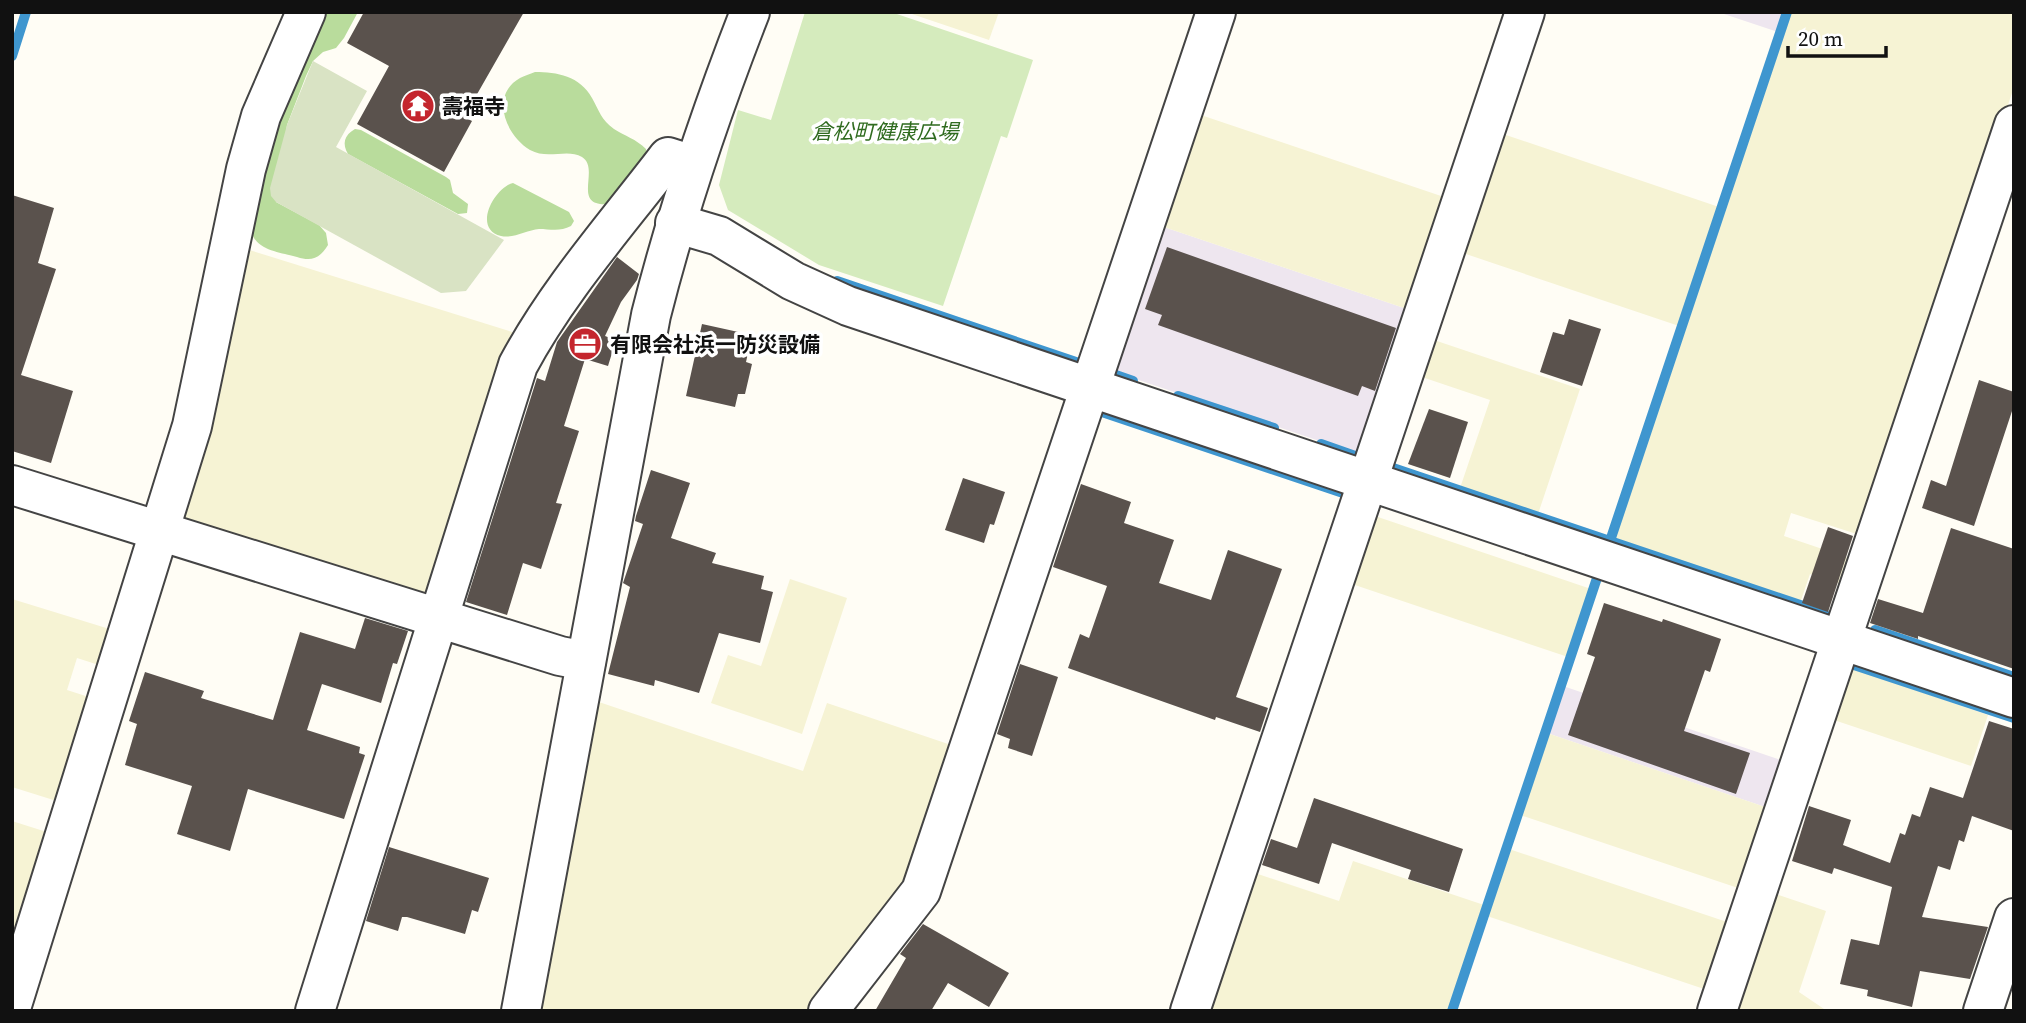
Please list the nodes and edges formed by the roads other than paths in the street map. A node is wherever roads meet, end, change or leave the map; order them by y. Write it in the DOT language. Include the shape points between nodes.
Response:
graph roads {
  1 [pos="306,12"];
  2 [pos="750,12"];
  3 [pos="1216,12"];
  4 [pos="1525,12"];
  5 [pos="2014,125"];
  6 [pos="693,165"];
  7 [pos="675,223"];
  8 [pos="1090,387"];
  9 [pos="1368,481"];
  10 [pos="12,485"];
  11 [pos="160,531"];
  12 [pos="438,618"];
  13 [pos="1841,640"];
  14 [pos="586,661"];
  15 [pos="2014,698"];
  16 [pos="2014,918"];
  17 [pos="12,1005"];
  18 [pos="315,1011"];
  19 [pos="521,1011"];
  20 [pos="828,1011"];
  21 [pos="1190,1011"];
  22 [pos="1717,1011"];
  23 [pos="1983,1011"];
  1 -- 11 [label="street" via="261,116 192,426"];
  2 -- 6 [label="street"];
  3 -- 8 [label="street"];
  4 -- 9 [label="street"];
  5 -- 13 [label="street"];
  6 -- 7 [label="street"];
  6 -- 12 [label="street" via="668,157 533,337 507,396"];
  7 -- 8 [label="street" via="719,236 793,281 848,306"];
  7 -- 14 [label="street" via="640,366"];
  8 -- 9 [label="street"];
  8 -- 20 [label="street" via="921,891"];
  9 -- 13 [label="street"];
  9 -- 21 [label="street"];
  10 -- 11 [label="street"];
  11 -- 12 [label="street"];
  11 -- 17 [label="street"];
  12 -- 14 [label="street"];
  12 -- 18 [label="street"];
  13 -- 15 [label="street"];
  13 -- 22 [label="street"];
  14 -- 19 [label="street"];
  16 -- 23 [label="street"];
}
